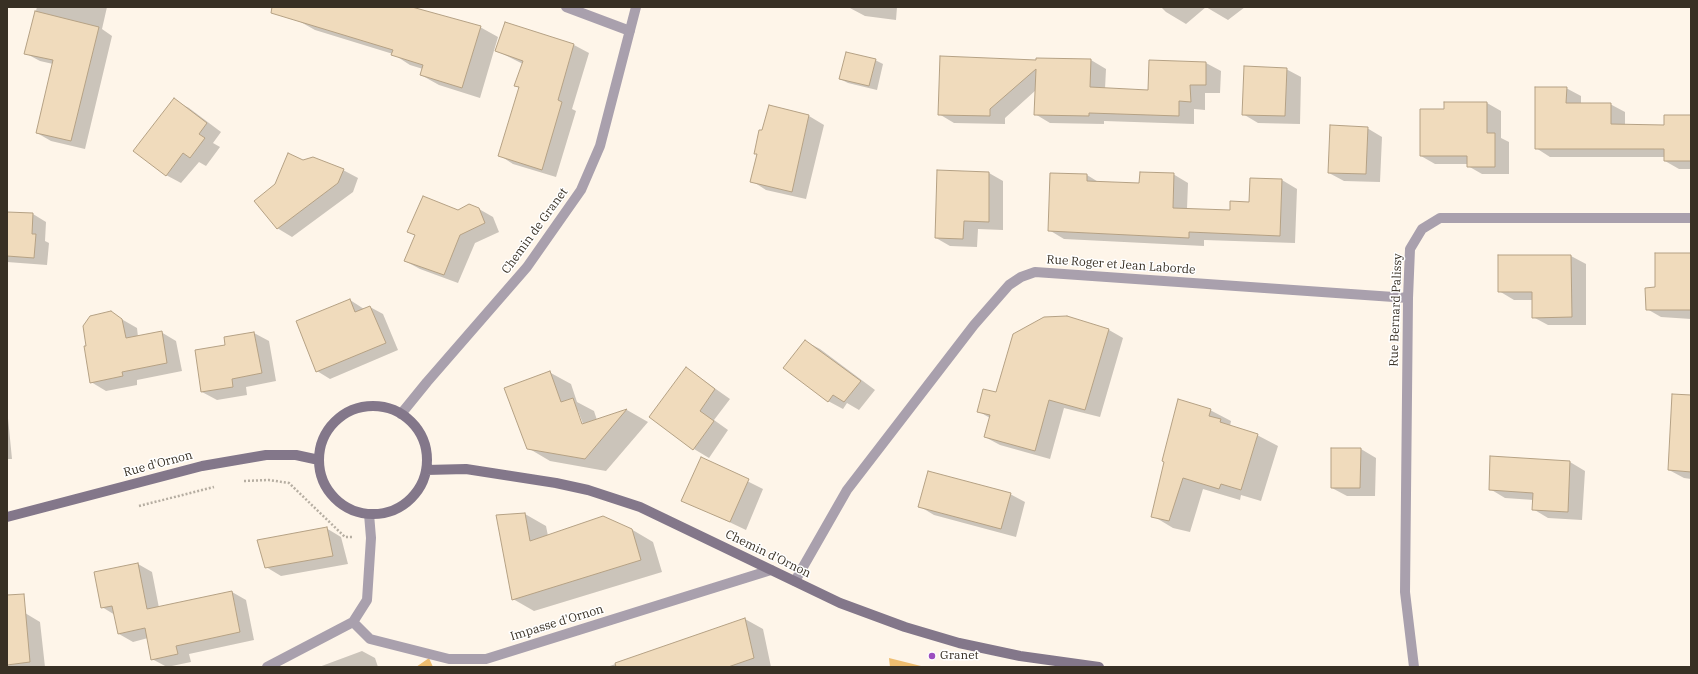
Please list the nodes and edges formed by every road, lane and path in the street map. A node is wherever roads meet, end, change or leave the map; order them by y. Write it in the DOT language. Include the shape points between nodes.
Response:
graph roads {
  1 [pos="566,7"];
  2 [pos="636,7"];
  3 [pos="630,31"];
  4 [pos="1691,218"];
  5 [pos="1408,298"];
  6 [pos="401,414"];
  7 [pos="319,460"];
  8 [pos="426,470"];
  9 [pos="239,482"];
  10 [pos="219,486"];
  11 [pos="131,508"];
  12 [pos="369,514"];
  13 [pos="7,517"];
  14 [pos="371,538"];
  15 [pos="771,570"];
  16 [pos="795,581"];
  17 [pos="353,622"];
  18 [pos="267,667"];
  19 [pos="1099,667"];
  20 [pos="1414,667"];
  1 -- 3 [label="street"];
  2 -- 3 [label="street, Chemin de Granet"];
  3 -- 6 [label="street, Chemin de Granet" via="600,146 581,190 527,267"];
  4 -- 5 [label="street, Rue Bernard Palissy" via="1440,218 1422,229 1410,249"];
  5 -- 16 [label="street, Rue Roger et Jean Laborde" via="1035,272 1020,277 1009,284 974,325 847,490"];
  5 -- 20 [label="street, Rue Bernard Palissy" via="1405,592"];
  6 -- 7 [label="street" via="381,407 354,409 340,417 328,429 321,444"];
  6 -- 8 [label="street" via="414,425 422,438"];
  7 -- 12 [label="street" via="320,473 333,497 343,506"];
  7 -- 13 [label="street, Rue d'Ornon" via="266,454 202,466"];
  8 -- 12 [label="street" via="421,485 412,498 399,508"];
  8 -- 15 [label="street, Chemin d'Ornon" via="466,469 588,490 640,507"];
  9 -- 14 [label="path" via="269,480 289,483 345,537"];
  10 -- 11 [label="path"];
  12 -- 14 [label="street"];
  14 -- 17 [label="street" via="368,600"];
  15 -- 16 [label="street, Chemin d'Ornon"];
  15 -- 17 [label="street, Impasse d'Ornon" via="486,659 449,659 370,639"];
  16 -- 19 [label="street, Chemin d'Ornon" via="905,628 1020,656"];
  17 -- 18 [label="street"];
}
